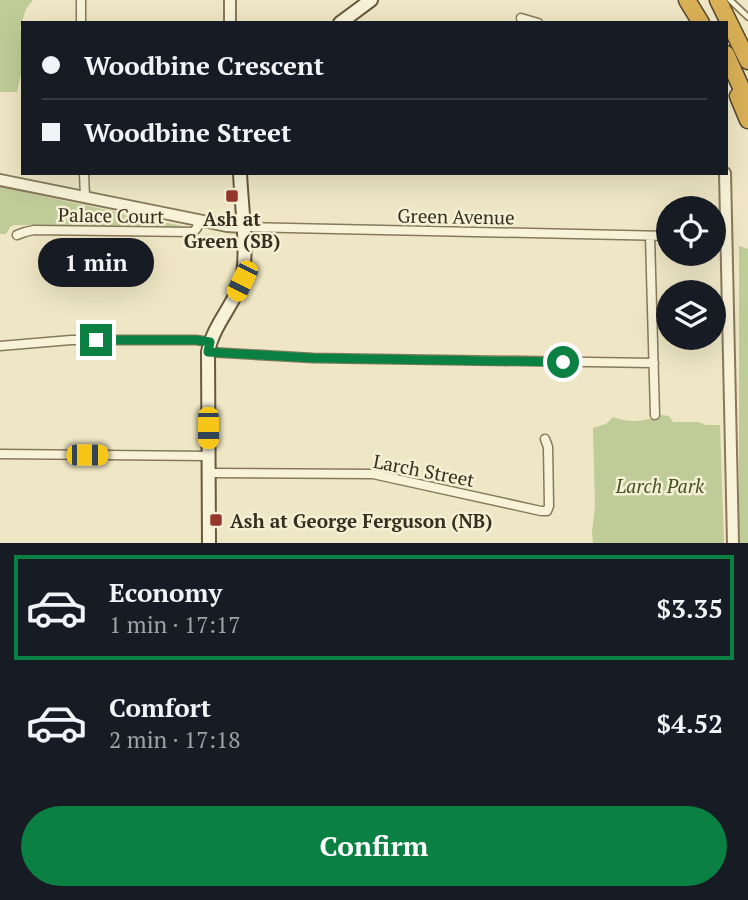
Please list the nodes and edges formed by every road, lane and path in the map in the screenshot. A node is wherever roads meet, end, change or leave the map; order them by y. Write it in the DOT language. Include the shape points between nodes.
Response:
graph roads {
  1 [pos="81,0"];
  2 [pos="230,0"];
  3 [pos="371,0"];
  4 [pos="687,0"];
  5 [pos="698,0"];
  6 [pos="710,0"];
  7 [pos="718,0"];
  8 [pos="730,0"];
  9 [pos="748,17"];
  10 [pos="522,18"];
  11 [pos="81,21"];
  12 [pos="230,21"];
  13 [pos="343,21"];
  14 [pos="532,21"];
  15 [pos="700,21"];
  16 [pos="709,21"];
  17 [pos="722,21"];
  18 [pos="728,34"];
  19 [pos="728,58"];
  20 [pos="748,61"];
  21 [pos="748,75"];
  22 [pos="728,76"];
  23 [pos="748,103"];
  24 [pos="748,120"];
  25 [pos="84,175"];
  26 [pos="240,175"];
  27 [pos="725,175"];
  28 [pos="0,180"];
  29 [pos="725,196"];
  30 [pos="85,197"];
  31 [pos="198,220"];
  32 [pos="243,227"];
  33 [pos="17,236"];
  34 [pos="650,236"];
  35 [pos="656,236"];
  36 [pos="726,237"];
  37 [pos="0,346"];
  38 [pos="209,347"];
  39 [pos="654,363"];
  40 [pos="655,415"];
  41 [pos="545,439"];
  42 [pos="0,454"];
  43 [pos="208,456"];
  44 [pos="208,473"];
  45 [pos="208,543"];
  46 [pos="733,543"];
  1 -- 11 [label="street"];
  2 -- 12 [label="street"];
  3 -- 13 [label="main road"];
  4 -- 15 [label="highway"];
  5 -- 16 [label="highway"];
  6 -- 17 [label="highway"];
  7 -- 20 [label="highway"];
  8 -- 9 [label="lane"];
  10 -- 14 [label="street"];
  18 -- 21 [label="highway"];
  19 -- 23 [label="highway"];
  22 -- 24 [label="highway"];
  25 -- 30 [label="street"];
  26 -- 32 [label="main road"];
  27 -- 29 [label="street"];
  28 -- 30 [label="street"];
  30 -- 31 [label="street"];
  31 -- 32 [label="street"];
  31 -- 33 [label="street, Palace Court" via="193,232 34,230"];
  32 -- 34 [label="street, Green Avenue"];
  32 -- 38 [label="main road" via="242,281"];
  34 -- 35 [label="street, Green Avenue"];
  34 -- 39 [label="street"];
  36 -- 46 [label="street"];
  37 -- 38 [label="street" via="71,340 196,340"];
  38 -- 39 [label="street" via="313,358"];
  38 -- 43 [label="main road"];
  39 -- 40 [label="street"];
  41 -- 44 [label="street, Larch Street" via="548,511 373,474"];
  42 -- 43 [label="street"];
  43 -- 44 [label="main road"];
  44 -- 45 [label="main road"];
}
